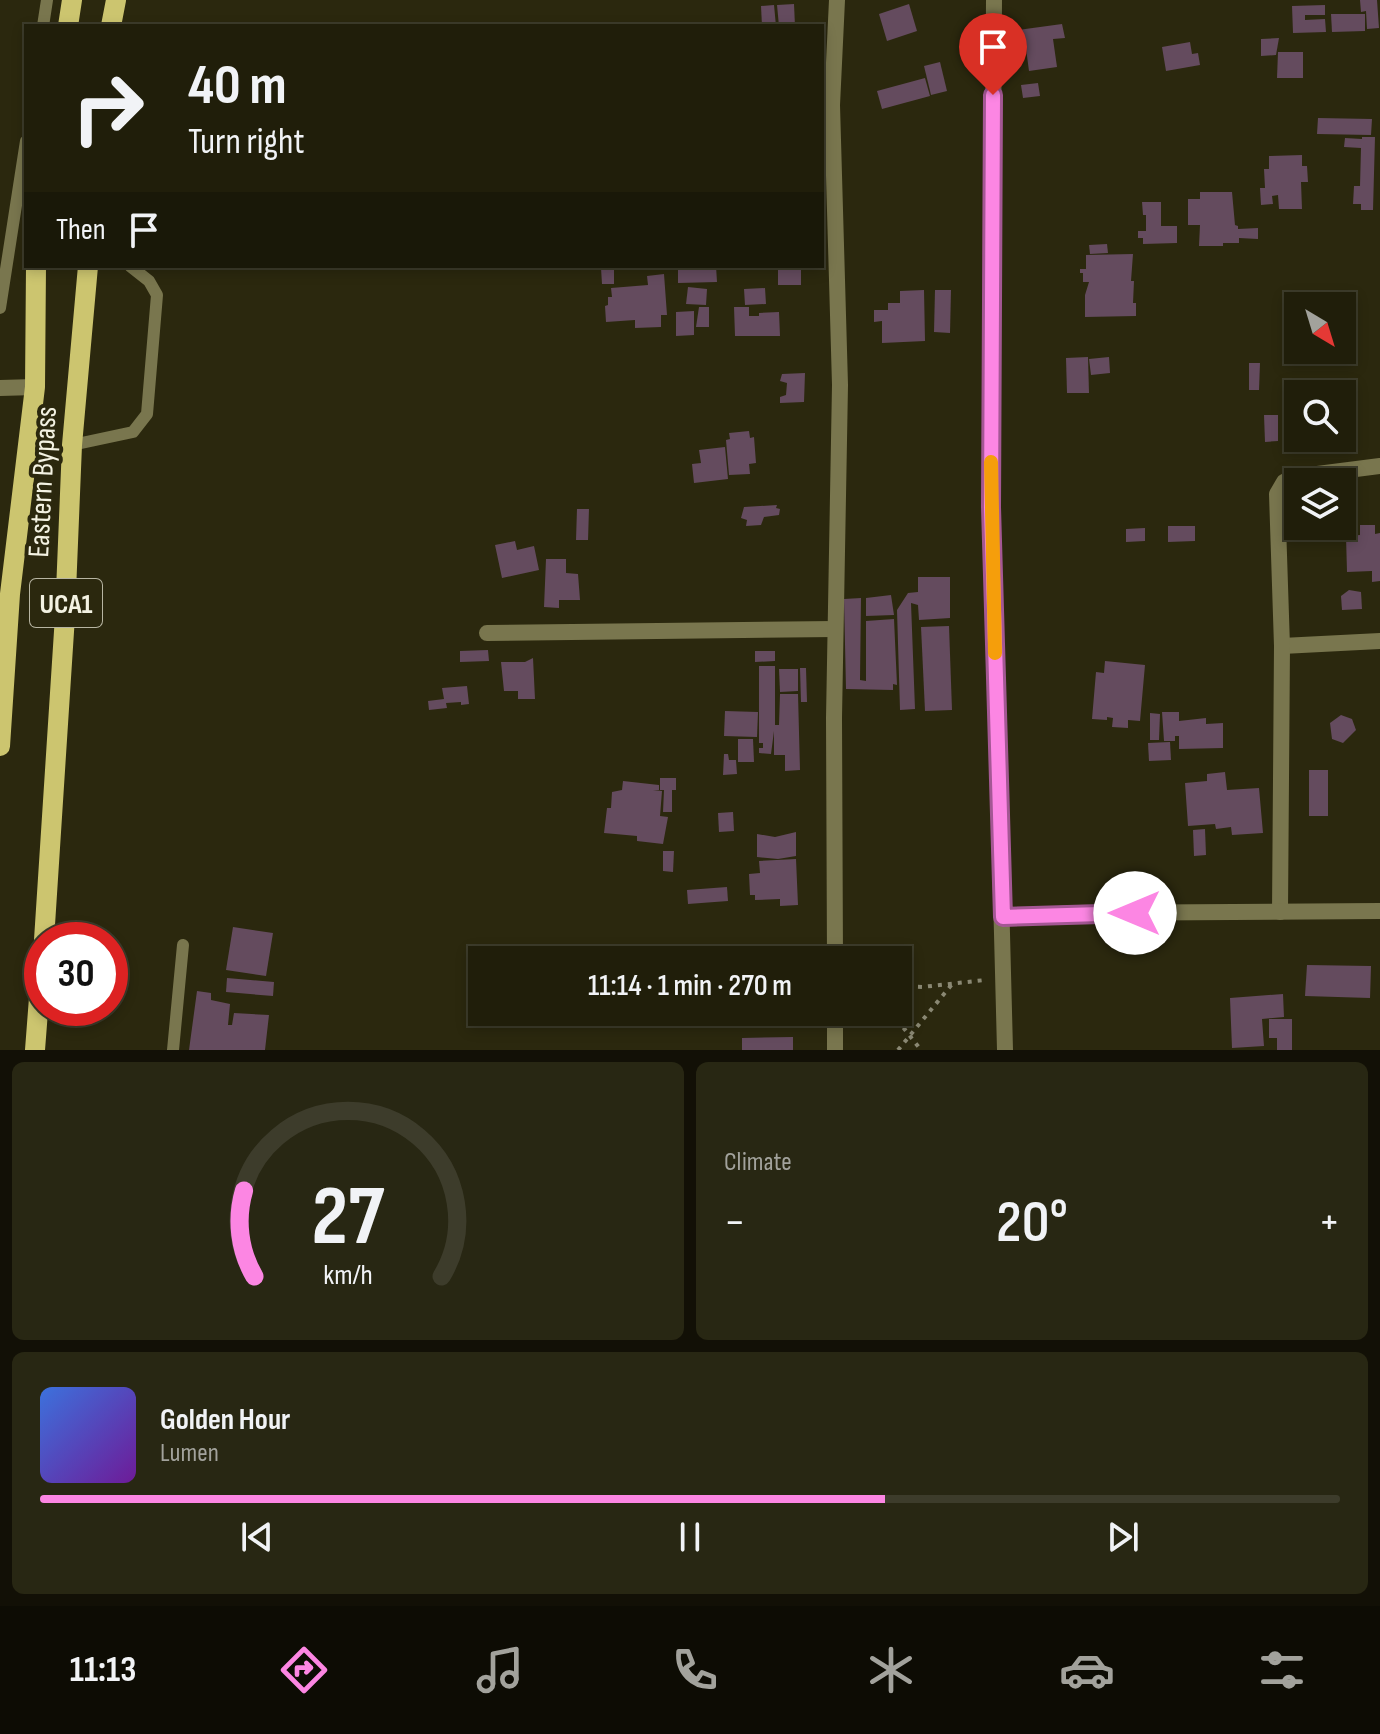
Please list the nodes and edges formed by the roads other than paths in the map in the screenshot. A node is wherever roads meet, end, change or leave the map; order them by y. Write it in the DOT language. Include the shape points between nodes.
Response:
graph roads {
  1 [pos="47,0"];
  2 [pos="72,0"];
  3 [pos="116,0"];
  4 [pos="837,0"];
  5 [pos="994,0"];
  6 [pos="43,24"];
  7 [pos="68,24"];
  8 [pos="111,24"];
  9 [pos="24,154"];
  10 [pos="36,268"];
  11 [pos="88,268"];
  12 [pos="133,268"];
  13 [pos="0,308"];
  14 [pos="35,387"];
  15 [pos="0,388"];
  16 [pos="72,445"];
  17 [pos="1380,466"];
  18 [pos="835,629"];
  19 [pos="487,633"];
  20 [pos="1380,641"];
  21 [pos="1282,646"];
  22 [pos="0,746"];
  23 [pos="1380,911"];
  24 [pos="1280,912"];
  25 [pos="1003,917"];
  26 [pos="45,922"];
  27 [pos="183,945"];
  28 [pos="835,946"];
  29 [pos="37,1026"];
  30 [pos="835,1026"];
  31 [pos="35,1050"];
  32 [pos="173,1050"];
  33 [pos="835,1050"];
  34 [pos="1005,1050"];
  1 -- 6 [label="lane"];
  2 -- 7 [label="main road"];
  3 -- 8 [label="main road"];
  4 -- 18 [label="street" via="832,105 840,385"];
  5 -- 25 [label="street" via="991,507"];
  9 -- 13 [label="lane"];
  10 -- 14 [label="main road, Eastern Bypass / UCA1"];
  11 -- 16 [label="main road, Eastern Bypass / UCA1"];
  12 -- 16 [label="lane" via="157,295 147,414 133,432"];
  14 -- 15 [label="street"];
  14 -- 22 [label="main road, Eastern Bypass / UCA1" via="10,594"];
  16 -- 26 [label="main road, Eastern Bypass / UCA1"];
  17 -- 21 [label="street" via="1294,477 1277,494"];
  18 -- 19 [label="street"];
  18 -- 28 [label="street"];
  20 -- 21 [label="street"];
  21 -- 24 [label="street"];
  23 -- 24 [label="street"];
  24 -- 25 [label="street"];
  25 -- 34 [label="street"];
  27 -- 32 [label="lane"];
  29 -- 31 [label="main road"];
  30 -- 33 [label="street"];
}
